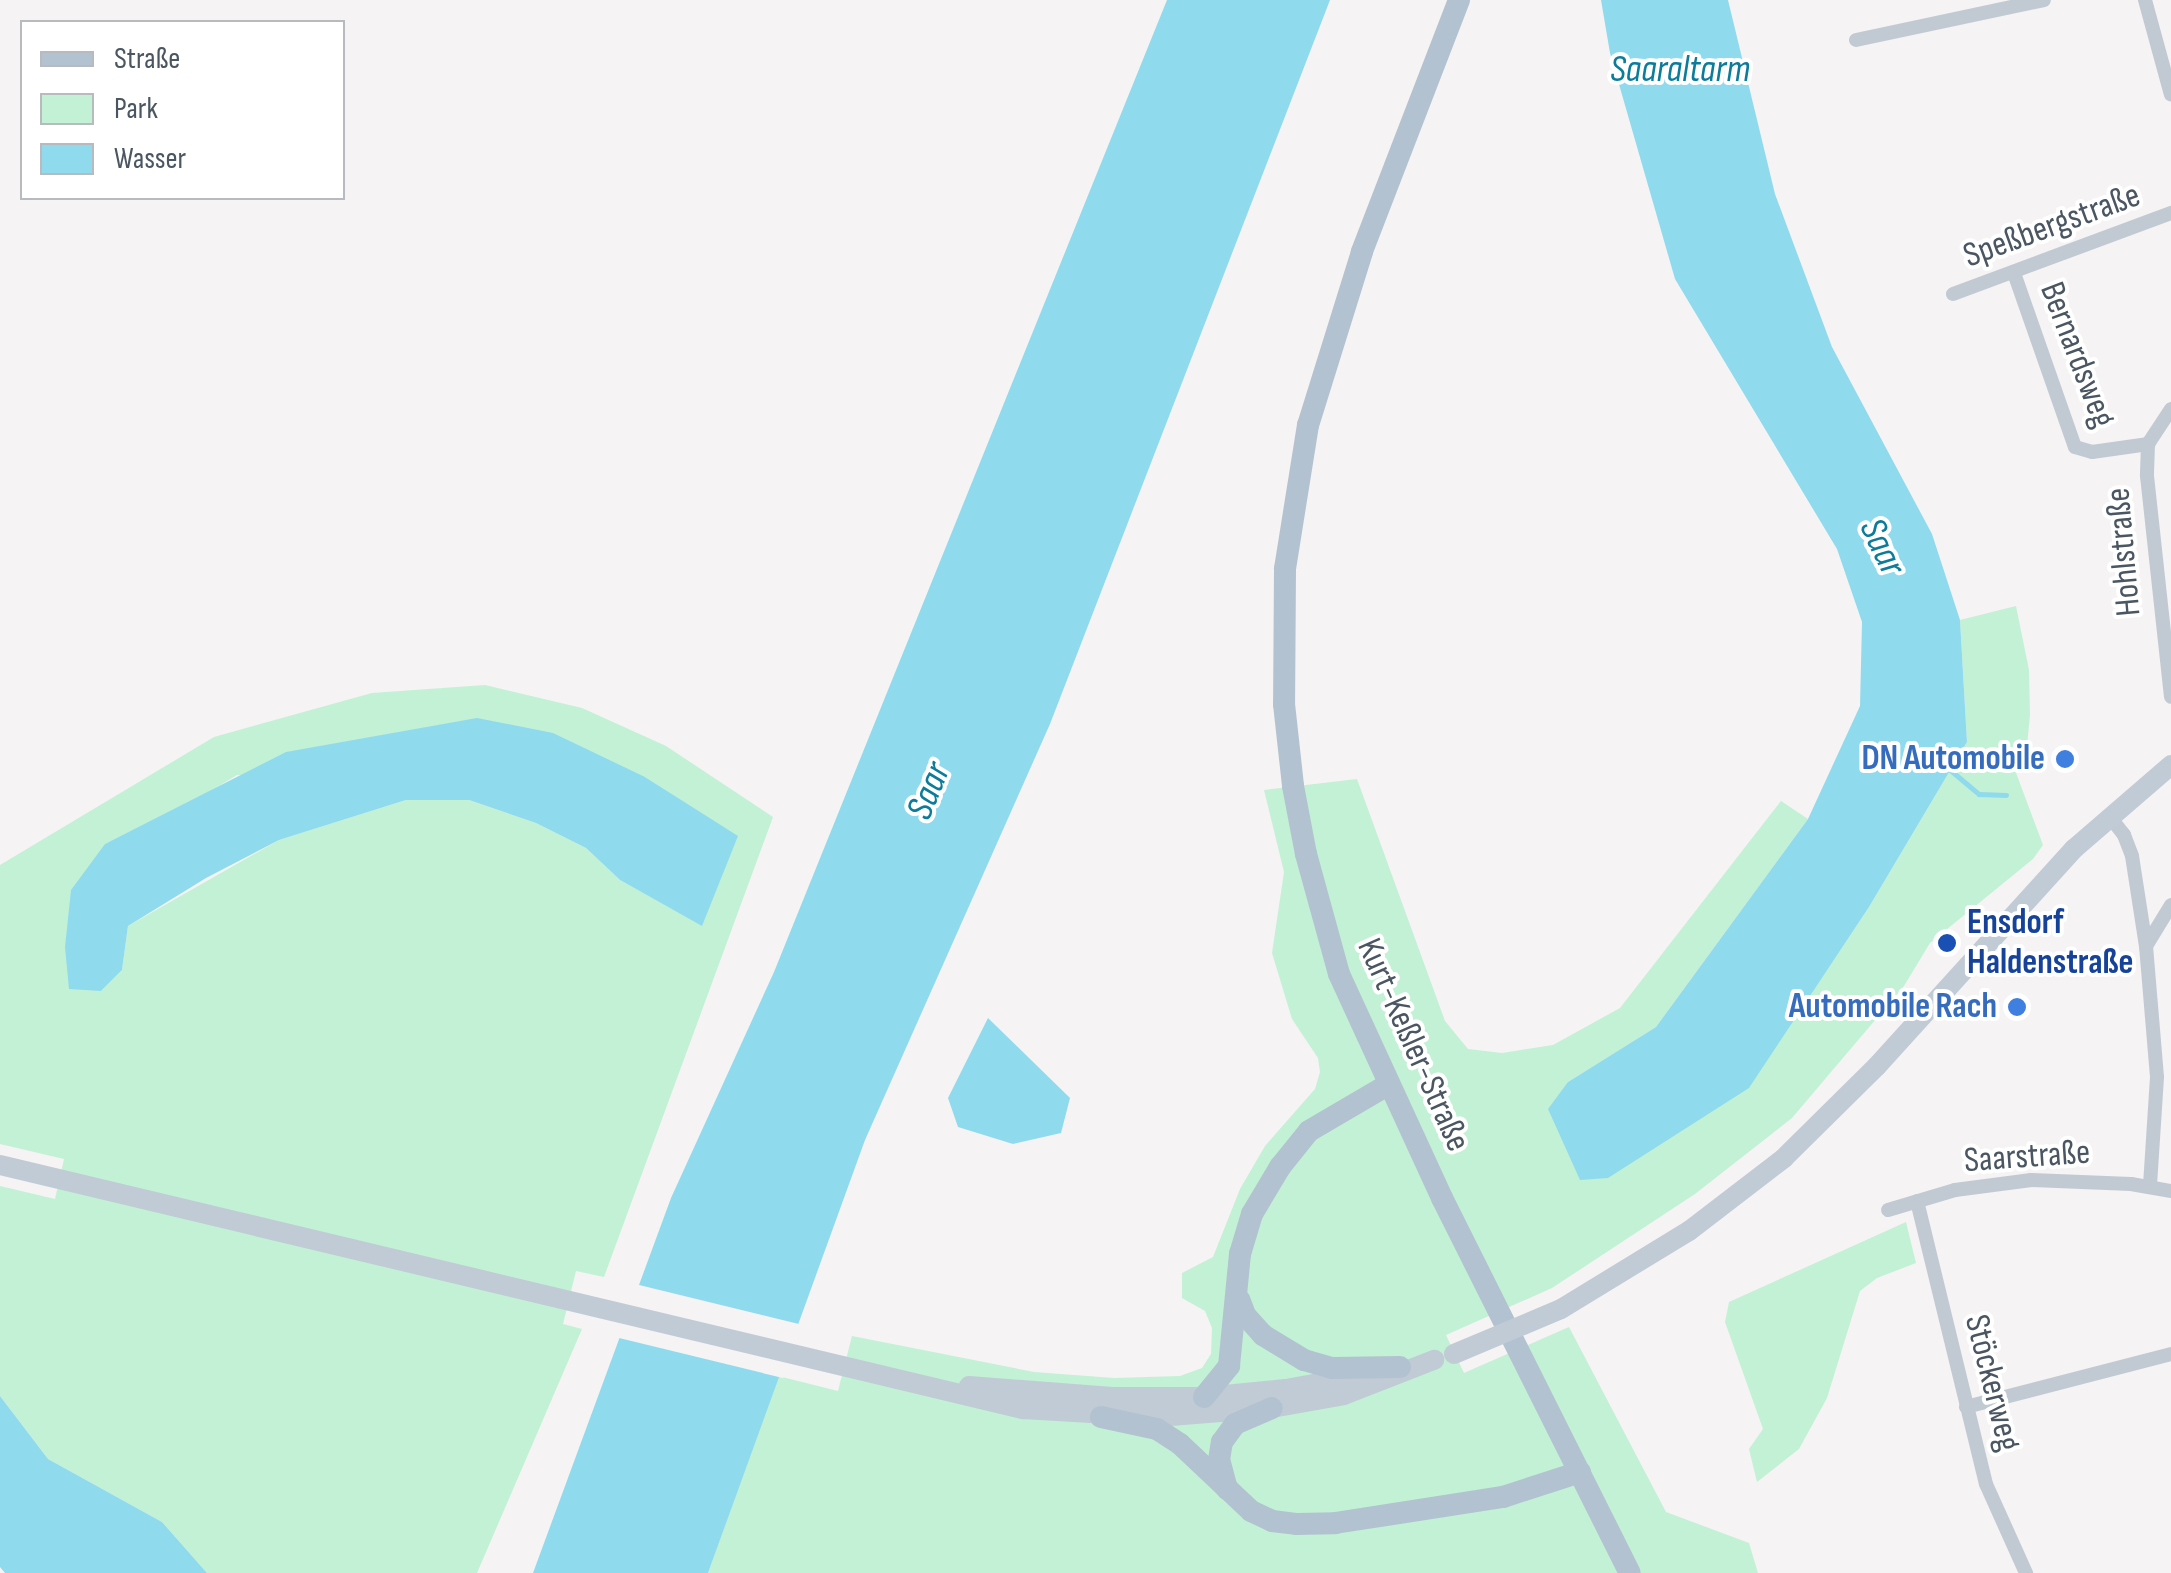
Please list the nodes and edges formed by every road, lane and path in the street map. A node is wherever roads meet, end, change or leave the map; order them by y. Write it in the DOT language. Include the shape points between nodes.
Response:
graph roads {
  1 [pos="1459,0"];
  2 [pos="2044,0"];
  3 [pos="2146,0"];
  4 [pos="1856,40"];
  5 [pos="2171,95"];
  6 [pos="2171,214"];
  7 [pos="2014,272"];
  8 [pos="1953,294"];
  9 [pos="2171,409"];
  10 [pos="2148,444"];
  11 [pos="2171,697"];
  12 [pos="2171,765"];
  13 [pos="2110,817"];
  14 [pos="2171,906"];
  15 [pos="2146,946"];
  16 [pos="1389,1084"];
  17 [pos="0,1166"];
  18 [pos="2150,1186"];
  19 [pos="2171,1192"];
  20 [pos="1916,1202"];
  21 [pos="1888,1210"];
  22 [pos="1238,1299"];
  23 [pos="2171,1354"];
  24 [pos="1444,1357"];
  25 [pos="1400,1367"];
  26 [pos="918,1381"];
  27 [pos="1204,1397"];
  28 [pos="1966,1407"];
  29 [pos="1272,1408"];
  30 [pos="1101,1416"];
  31 [pos="1580,1472"];
  32 [pos="1231,1496"];
  33 [pos="1630,1573"];
  34 [pos="2026,1573"];
  1 -- 16 [label="main road, Kurt-Keßler-Straße" via="1329,348 1293,504 1283,637 1292,786 1306,854 1339,974"];
  2 -- 4 [label="street"];
  3 -- 5 [label="street"];
  6 -- 7 [label="street, Speßbergstraße"];
  7 -- 8 [label="street, Speßbergstraße"];
  7 -- 10 [label="street, Bernardsweg" via="2075,447 2092,452"];
  9 -- 10 [label="street, Hohlstraße"];
  10 -- 11 [label="street, Hohlstraße" via="2149,517"];
  12 -- 13 [label="main road"];
  13 -- 15 [label="street" via="2132,856"];
  13 -- 24 [label="main road, bridge" via="1876,1066 1738,1197 1560,1309"];
  14 -- 15 [label="street"];
  15 -- 18 [label="street" via="2157,1077"];
  16 -- 22 [label="main road" via="1309,1131 1280,1167 1252,1214 1240,1254"];
  16 -- 31 [label="main road, Kurt-Keßler-Straße"];
  17 -- 26 [label="main road"];
  18 -- 19 [label="street, Saarstraße"];
  18 -- 20 [label="street, Saarstraße" via="2030,1180"];
  20 -- 21 [label="street, Saarstraße"];
  20 -- 28 [label="street, Stöckerweg"];
  22 -- 25 [label="main road" via="1262,1335 1304,1360 1332,1368"];
  22 -- 27 [label="main road" via="1229,1366"];
  23 -- 28 [label="street"];
  24 -- 25 [label="main road"];
  24 -- 29 [label="main road" via="1344,1395"];
  25 -- 27 [label="main road"];
  26 -- 27 [label="main road" via="1113,1397"];
  26 -- 30 [label="main road" via="1024,1409"];
  28 -- 34 [label="street, Stöckerweg" via="1986,1484"];
  29 -- 30 [label="main road"];
  29 -- 32 [label="main road" via="1235,1424 1222,1442 1220,1470"];
  30 -- 32 [label="main road" via="1157,1430 1180,1444"];
  31 -- 32 [label="main road" via="1503,1497 1336,1523 1272,1521"];
  31 -- 33 [label="main road, Kurt-Keßler-Straße"];
}
